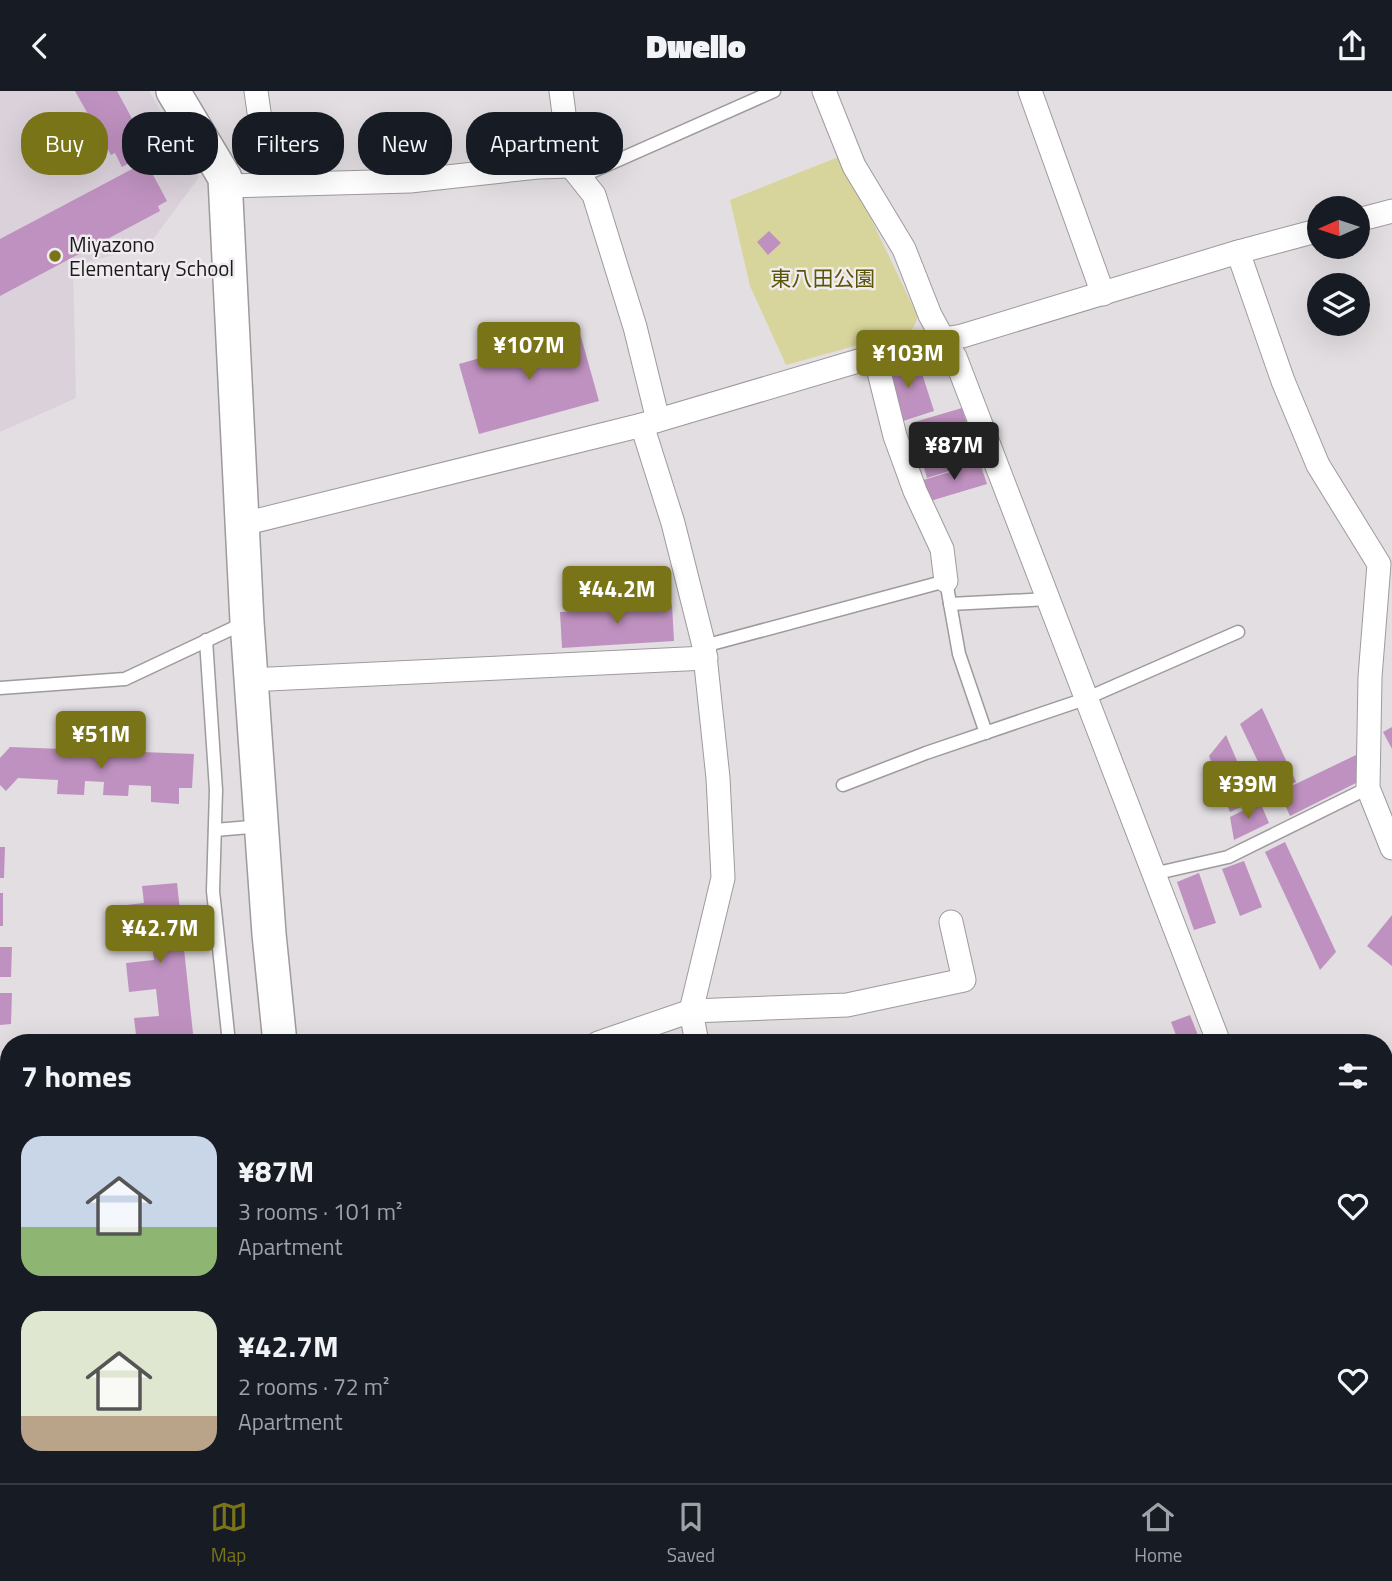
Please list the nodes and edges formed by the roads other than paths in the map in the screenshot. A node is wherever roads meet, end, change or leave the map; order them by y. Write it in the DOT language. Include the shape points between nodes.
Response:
graph roads {
  1 [pos="173,91"];
  2 [pos="256,91"];
  3 [pos="561,91"];
  4 [pos="775,91"];
  5 [pos="824,91"];
  6 [pos="1030,91"];
  7 [pos="565,112"];
  8 [pos="623,152"];
  9 [pos="510,175"];
  10 [pos="579,175"];
  11 [pos="269,183"];
  12 [pos="225,186"];
  13 [pos="1392,211"];
  14 [pos="1370,217"];
  15 [pos="1307,233"];
  16 [pos="1238,252"];
  17 [pos="1103,294"];
  18 [pos="943,339"];
  19 [pos="875,356"];
  20 [pos="650,423"];
  21 [pos="243,524"];
  22 [pos="946,581"];
  23 [pos="1049,599"];
  24 [pos="950,604"];
  25 [pos="1384,616"];
  26 [pos="247,622"];
  27 [pos="1238,632"];
  28 [pos="206,640"];
  29 [pos="705,652"];
  30 [pos="251,680"];
  31 [pos="0,688"];
  32 [pos="1085,699"];
  33 [pos="986,733"];
  34 [pos="843,785"];
  35 [pos="1368,788"];
  36 [pos="261,826"];
  37 [pos="215,830"];
  38 [pos="1392,848"];
  39 [pos="1153,874"];
  40 [pos="951,922"];
  41 [pos="691,1010"];
  42 [pos="228,1034"];
  43 [pos="279,1034"];
  44 [pos="623,1034"];
  45 [pos="695,1034"];
  46 [pos="1215,1034"];
  1 -- 12 [label="street" via="225,177"];
  2 -- 11 [label="street"];
  3 -- 7 [label="street"];
  4 -- 8 [label="lane"];
  5 -- 18 [label="street" via="854,166 904,249"];
  6 -- 17 [label="street"];
  9 -- 11 [label="street"];
  10 -- 20 [label="street" via="594,195 635,327"];
  11 -- 12 [label="street"];
  12 -- 21 [label="street"];
  13 -- 14 [label="street"];
  15 -- 16 [label="street"];
  16 -- 17 [label="street"];
  16 -- 25 [label="street" via="1318,465 1379,564"];
  17 -- 18 [label="street"];
  18 -- 19 [label="street"];
  18 -- 23 [label="street" via="955,357"];
  19 -- 20 [label="street"];
  19 -- 22 [label="street" via="895,436 942,549"];
  20 -- 21 [label="street"];
  20 -- 29 [label="street"];
  21 -- 26 [label="street"];
  22 -- 24 [label="lane"];
  22 -- 29 [label="lane"];
  23 -- 24 [label="lane"];
  23 -- 32 [label="street"];
  24 -- 33 [label="lane" via="959,654"];
  25 -- 35 [label="street" via="1370,677"];
  26 -- 28 [label="lane"];
  26 -- 30 [label="street"];
  27 -- 32 [label="lane"];
  28 -- 31 [label="lane" via="125,679"];
  28 -- 37 [label="lane"];
  29 -- 30 [label="street"];
  29 -- 41 [label="street" via="723,878"];
  30 -- 36 [label="street"];
  32 -- 33 [label="lane"];
  32 -- 39 [label="street"];
  33 -- 34 [label="lane"];
  35 -- 38 [label="street"];
  35 -- 39 [label="lane" via="1228,857"];
  36 -- 37 [label="lane"];
  36 -- 43 [label="street"];
  37 -- 42 [label="lane" via="213,891"];
  39 -- 46 [label="street"];
  40 -- 41 [label="street" via="964,980 847,1005"];
  41 -- 44 [label="street"];
  41 -- 45 [label="street"];
}
